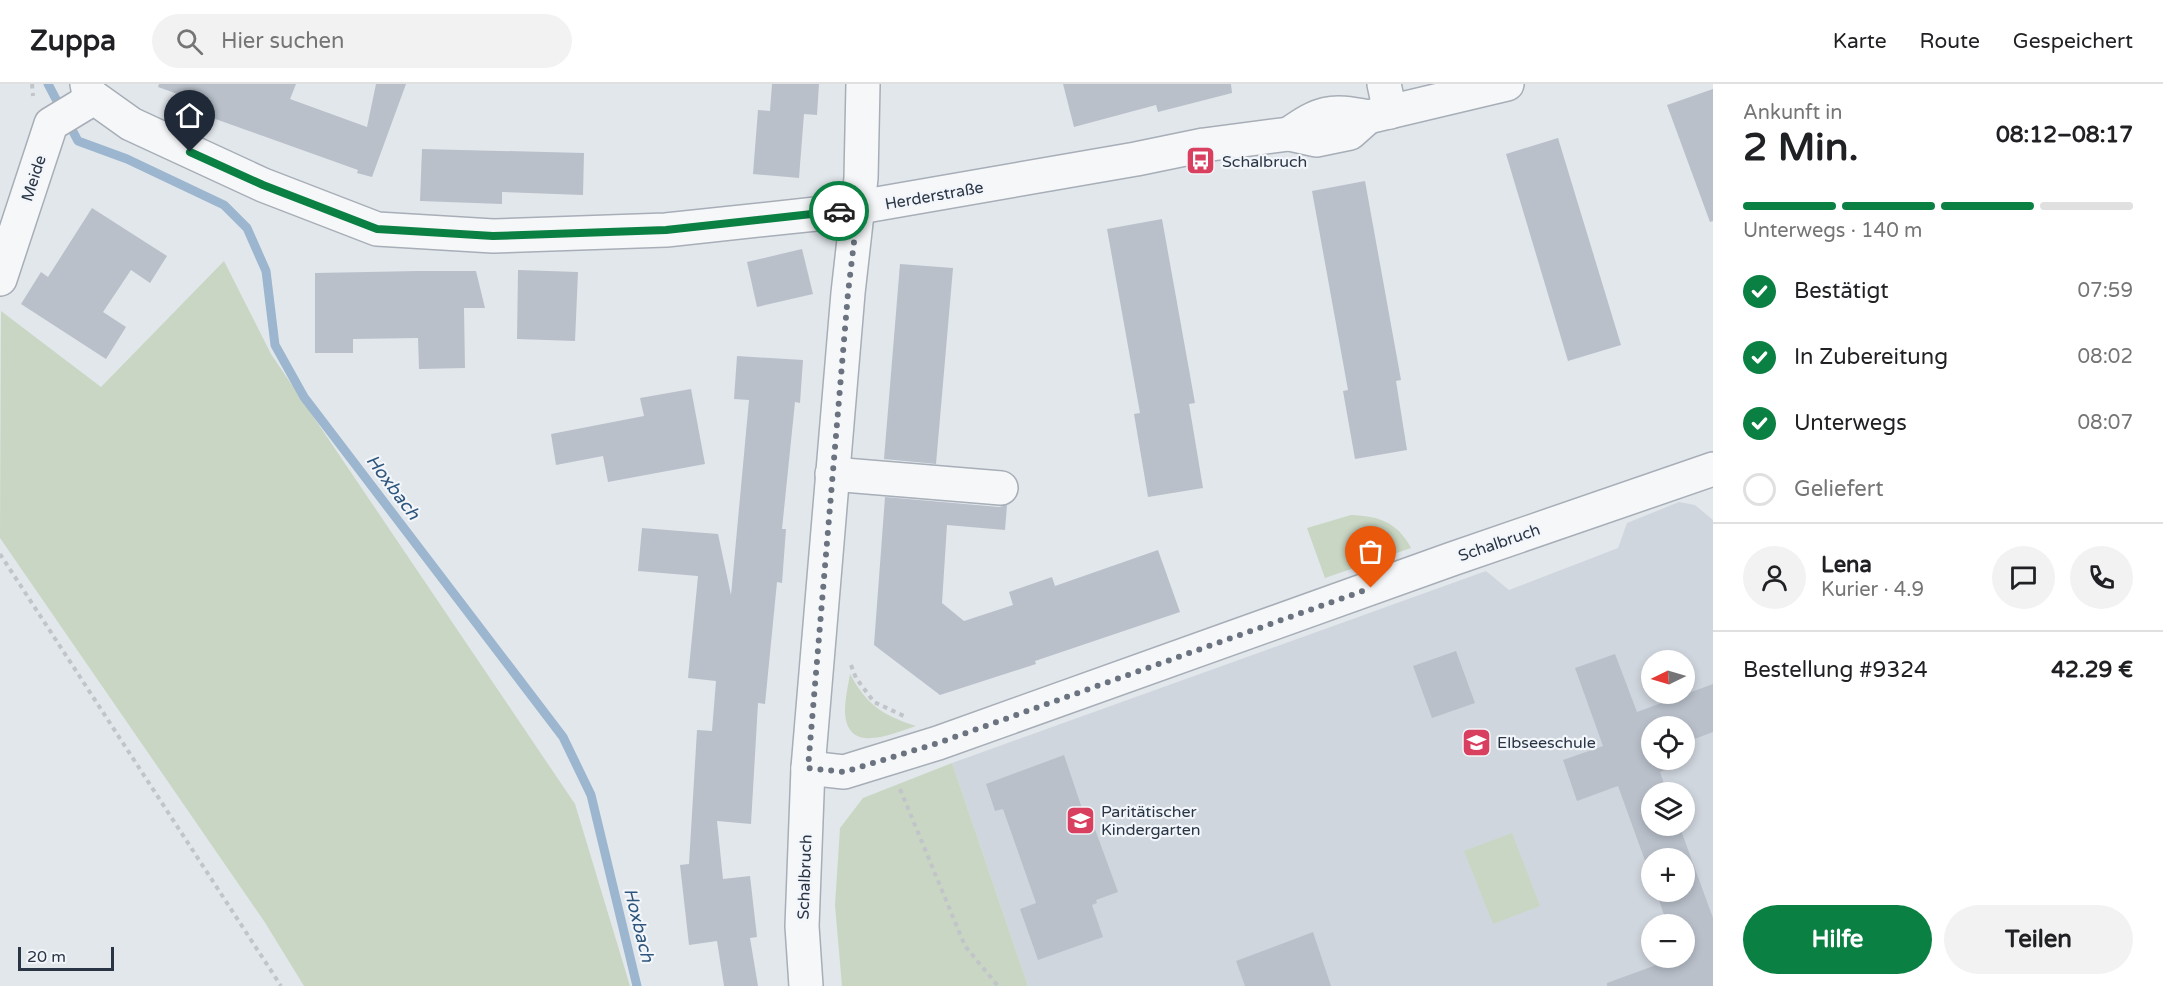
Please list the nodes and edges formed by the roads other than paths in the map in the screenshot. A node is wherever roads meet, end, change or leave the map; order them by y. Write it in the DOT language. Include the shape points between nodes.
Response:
graph roads {
  1 [pos="863,84"];
  2 [pos="1507,84"];
  3 [pos="86,94"];
  4 [pos="1381,104"];
  5 [pos="131,124"];
  6 [pos="858,208"];
  7 [pos="0,279"];
  8 [pos="1713,469"];
  9 [pos="832,474"];
  10 [pos="1001,488"];
  11 [pos="808,768"];
  12 [pos="806,986"];
  1 -- 6 [label="street, Schalbruch"];
  2 -- 4 [label="street, Herderstraße"];
  3 -- 5 [label="street, Meide"];
  3 -- 7 [label="street, Meide" via="51,124"];
  4 -- 6 [label="street, Herderstraße" via="1350,134 1316,140 1289,134 1204,145"];
  5 -- 6 [label="street, Herderstraße" via="263,185 377,229 493,236 666,230"];
  6 -- 9 [label="street, Schalbruch"];
  8 -- 11 [label="street, Schalbruch" via="938,743 844,772"];
  9 -- 10 [label="street"];
  9 -- 11 [label="street, Schalbruch"];
  11 -- 12 [label="street, Schalbruch" via="802,926"];
}
